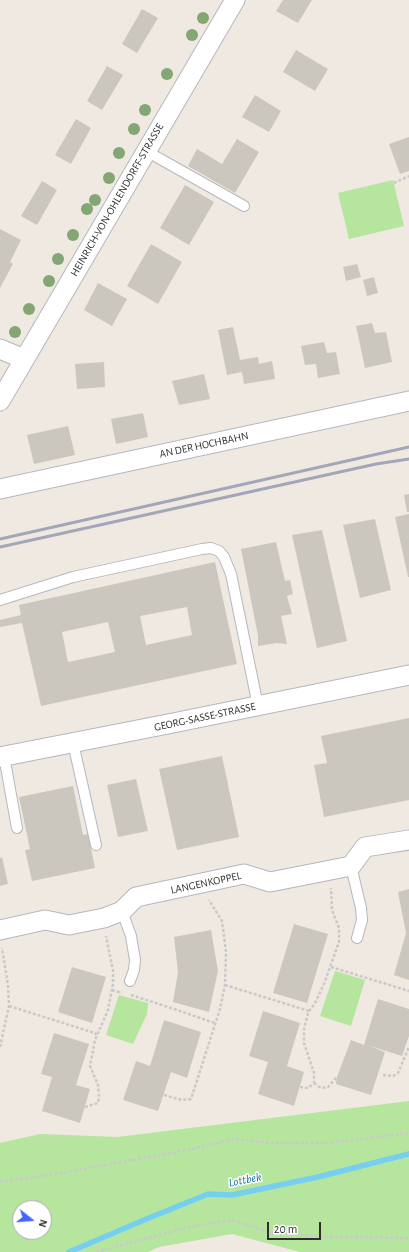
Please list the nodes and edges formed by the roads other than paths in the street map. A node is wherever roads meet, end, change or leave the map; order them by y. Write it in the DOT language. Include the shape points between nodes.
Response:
graph roads {
  1 [pos="235,0"];
  2 [pos="146,151"];
  3 [pos="244,206"];
  4 [pos="0,349"];
  5 [pos="24,359"];
  6 [pos="0,401"];
  7 [pos="409,401"];
  8 [pos="0,489"];
  9 [pos="0,600"];
  10 [pos="409,675"];
  11 [pos="258,706"];
  12 [pos="73,743"];
  13 [pos="2,757"];
  14 [pos="17,828"];
  15 [pos="409,840"];
  16 [pos="96,845"];
  17 [pos="351,866"];
  18 [pos="122,911"];
  19 [pos="1,938"];
  20 [pos="357,938"];
  21 [pos="130,981"];
  1 -- 2 [label="street, HEINRICH-VON-OHLENDORFF-STRASSE"];
  2 -- 3 [label="lane"];
  2 -- 5 [label="street, HEINRICH-VON-OHLENDORFF-STRASSE"];
  4 -- 5 [label="street"];
  5 -- 6 [label="street, HEINRICH-VON-OHLENDORFF-STRASSE"];
  7 -- 8 [label="street, AN DER HOCHBAHN"];
  9 -- 11 [label="lane" via="80,576 202,549 211,548 219,551 231,574"];
  10 -- 11 [label="street, GEORG-SASSE-STRASSE"];
  11 -- 12 [label="street, GEORG-SASSE-STRASSE"];
  12 -- 13 [label="street, GEORG-SASSE-STRASSE"];
  12 -- 16 [label="lane"];
  13 -- 14 [label="lane"];
  15 -- 17 [label="street" via="365,847"];
  17 -- 18 [label="street, LANGENKOPPEL" via="270,882 244,874 136,897"];
  17 -- 20 [label="lane" via="361,908 362,920"];
  18 -- 19 [label="street, LANGENKOPPEL" via="104,918 69,925 45,920"];
  18 -- 21 [label="lane" via="131,936 135,960"];
}
